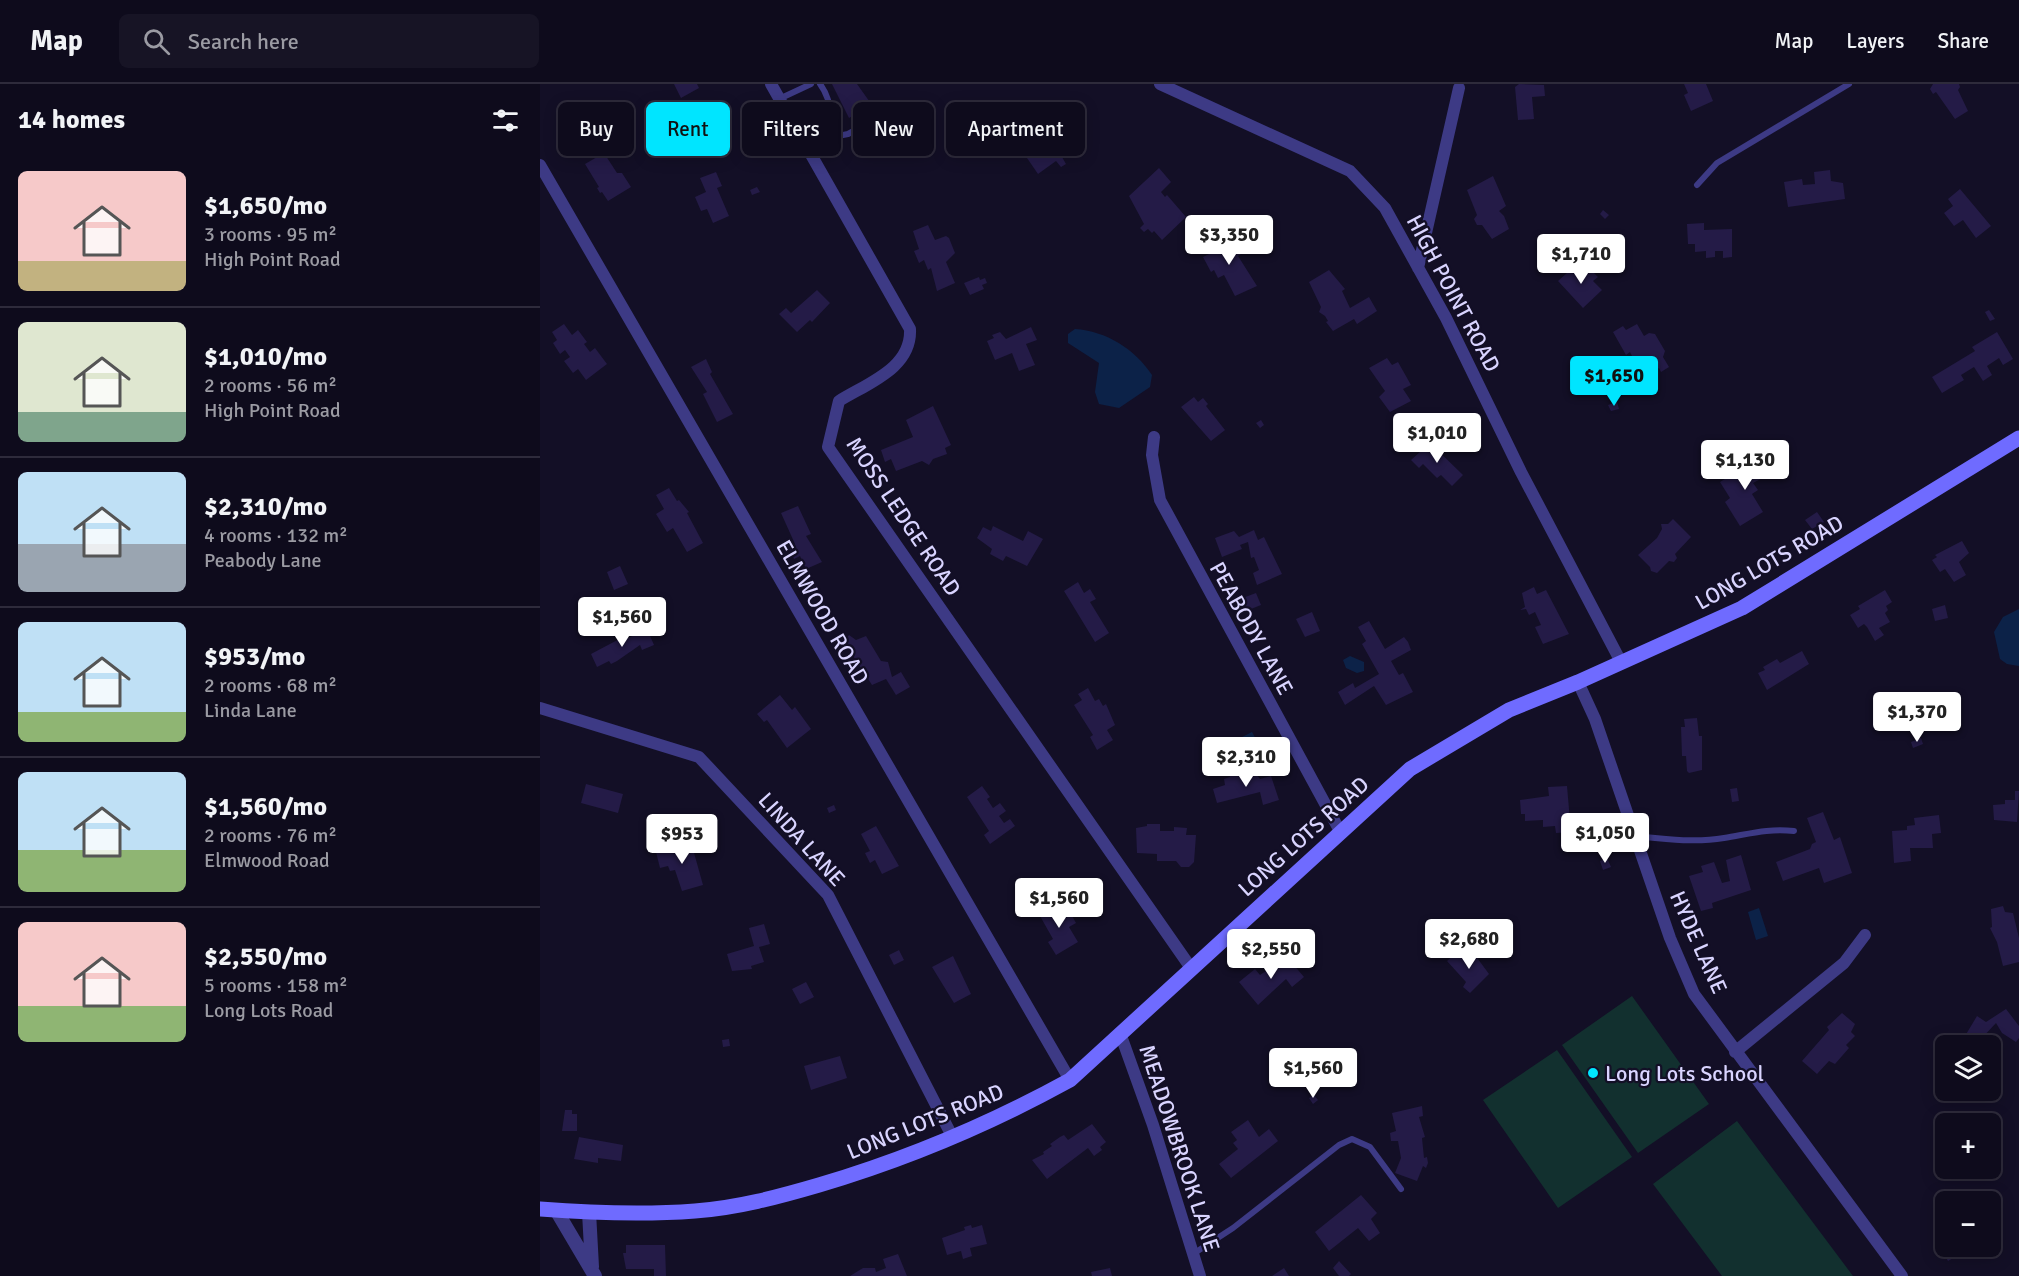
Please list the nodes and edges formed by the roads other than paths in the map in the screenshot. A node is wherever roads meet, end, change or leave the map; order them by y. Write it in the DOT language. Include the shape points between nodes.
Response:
graph roads {
  1 [pos="771,84"];
  2 [pos="812,84"];
  3 [pos="820,84"];
  4 [pos="1160,84"];
  5 [pos="1849,84"];
  6 [pos="1459,88"];
  7 [pos="779,99"];
  8 [pos="829,102"];
  9 [pos="817,156"];
  10 [pos="814,160"];
  11 [pos="540,165"];
  12 [pos="1697,185"];
  13 [pos="1418,268"];
  14 [pos="1154,437"];
  15 [pos="2019,438"];
  16 [pos="1621,662"];
  17 [pos="1578,682"];
  18 [pos="540,708"];
  19 [pos="1794,831"];
  20 [pos="1341,832"];
  21 [pos="1634,836"];
  22 [pos="1865,935"];
  23 [pos="1191,968"];
  24 [pos="1120,1033"];
  25 [pos="1735,1052"];
  26 [pos="1070,1080"];
  27 [pos="953,1138"];
  28 [pos="1401,1188"];
  29 [pos="540,1209"];
  30 [pos="556,1210"];
  31 [pos="589,1212"];
  32 [pos="1193,1254"];
  33 [pos="593,1271"];
  34 [pos="1200,1276"];
  35 [pos="1902,1276"];
  1 -- 7 [label="street, MOSS LEDGE ROAD"];
  2 -- 7 [label="lane"];
  3 -- 8 [label="lane"];
  4 -- 13 [label="street, HIGH POINT ROAD" via="1350,171 1385,208"];
  5 -- 12 [label="lane" via="1717,164"];
  6 -- 13 [label="street"];
  7 -- 10 [label="street, MOSS LEDGE ROAD"];
  9 -- 10 [label="lane"];
  10 -- 23 [label="street, MOSS LEDGE ROAD" via="910,328 908,349 899,363 839,401 828,447"];
  11 -- 26 [label="street, ELMWOOD ROAD"];
  13 -- 16 [label="street, HIGH POINT ROAD"];
  14 -- 20 [label="street, PEABODY LANE" via="1152,454 1160,501"];
  15 -- 16 [label="main road, LONG LOTS ROAD" via="1742,608"];
  16 -- 17 [label="main road, LONG LOTS ROAD"];
  17 -- 20 [label="main road, LONG LOTS ROAD" via="1509,710 1430,756 1410,769"];
  17 -- 21 [label="street, HYDE LANE" via="1595,719"];
  18 -- 27 [label="street, LINDA LANE" via="699,757 828,895"];
  19 -- 21 [label="lane" via="1761,829 1724,838 1670,840"];
  20 -- 23 [label="main road, LONG LOTS ROAD"];
  21 -- 25 [label="street, HYDE LANE" via="1694,994"];
  22 -- 25 [label="street" via="1844,963"];
  23 -- 24 [label="main road, LONG LOTS ROAD"];
  24 -- 26 [label="main road, LONG LOTS ROAD"];
  24 -- 32 [label="street, MEADOWBROOK LANE"];
  25 -- 35 [label="street, HYDE LANE"];
  26 -- 27 [label="main road, LONG LOTS ROAD"];
  27 -- 31 [label="main road, LONG LOTS ROAD" via="856,1174 765,1201 694,1212"];
  28 -- 32 [label="lane" via="1370,1147 1352,1139"];
  29 -- 30 [label="main road, LONG LOTS ROAD"];
  30 -- 31 [label="main road, LONG LOTS ROAD"];
  30 -- 33 [label="street"];
  31 -- 33 [label="street"];
  32 -- 34 [label="street, MEADOWBROOK LANE"];
}
